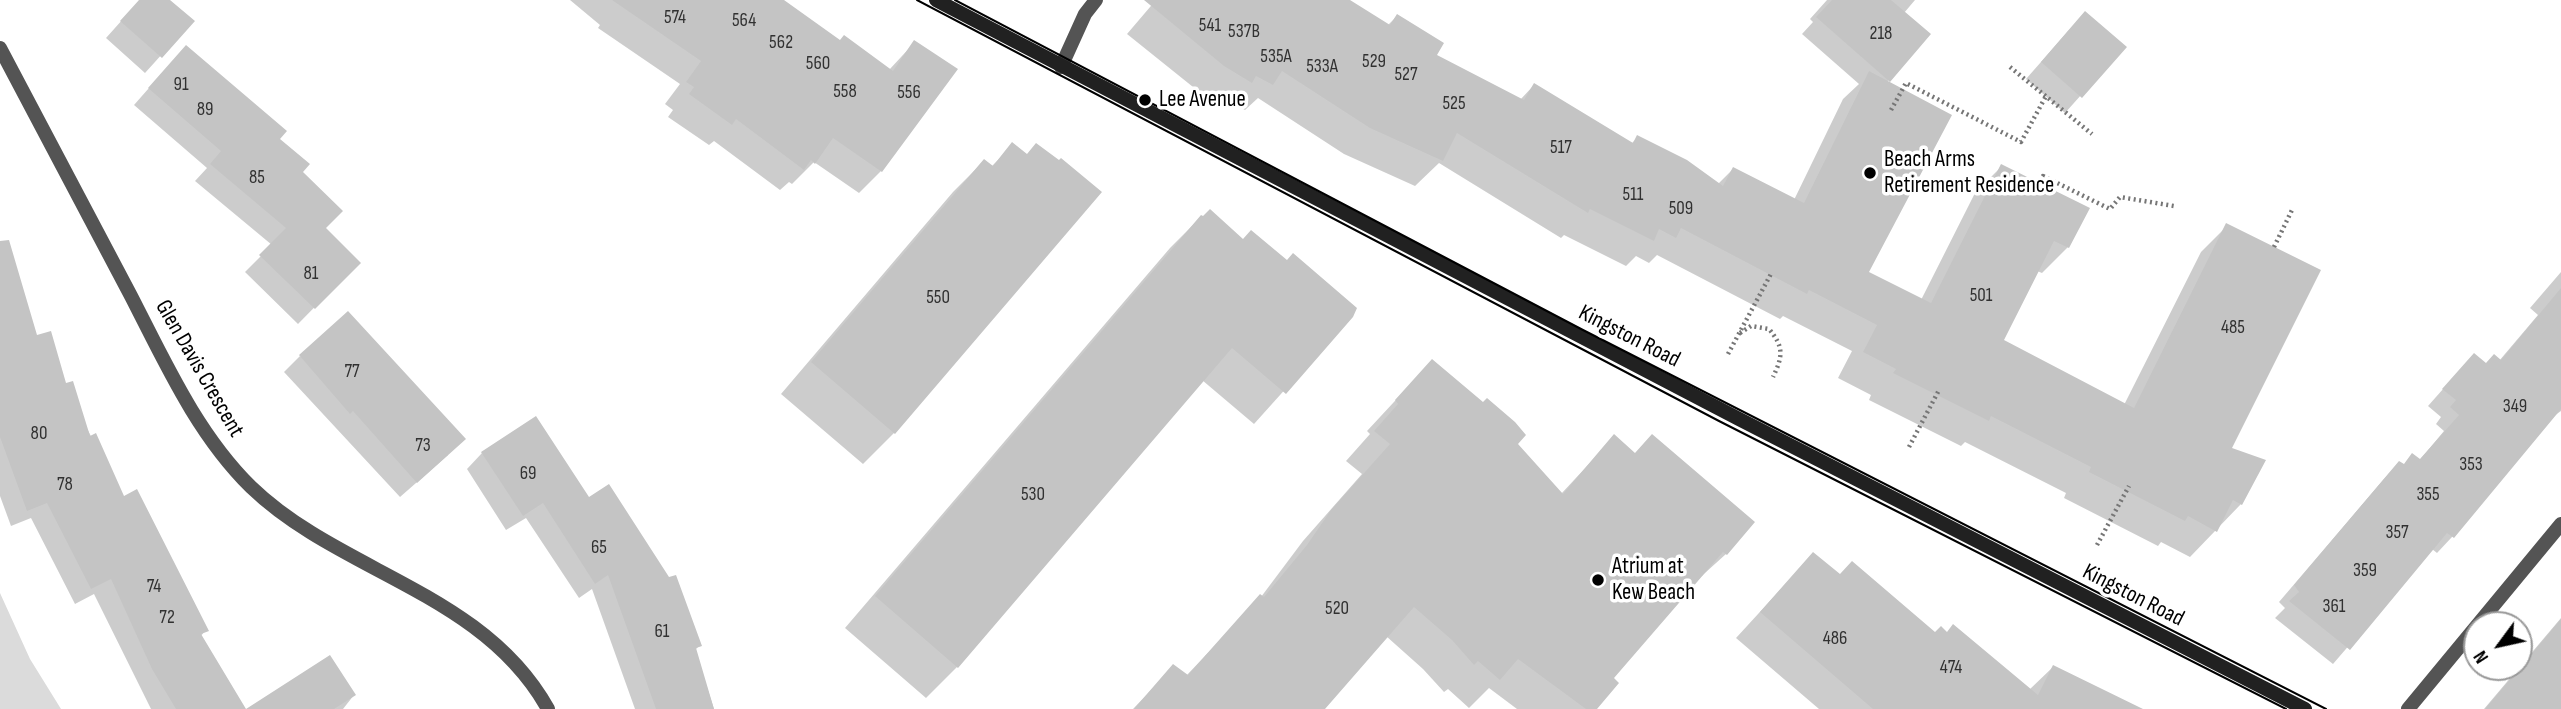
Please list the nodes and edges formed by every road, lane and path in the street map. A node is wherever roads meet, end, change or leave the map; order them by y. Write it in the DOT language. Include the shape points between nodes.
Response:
graph roads {
  1 [pos="936,0"];
  2 [pos="1096,0"];
  3 [pos="0,48"];
  4 [pos="1061,67"];
  5 [pos="2010,67"];
  6 [pos="2046,96"];
  7 [pos="1891,110"];
  8 [pos="2092,134"];
  9 [pos="2040,181"];
  10 [pos="2174,206"];
  11 [pos="2293,208"];
  12 [pos="2274,247"];
  13 [pos="1772,272"];
  14 [pos="1739,334"];
  15 [pos="1728,354"];
  16 [pos="1773,377"];
  17 [pos="1939,390"];
  18 [pos="1909,447"];
  19 [pos="2129,486"];
  20 [pos="2561,524"];
  21 [pos="2097,545"];
  22 [pos="548,709"];
  23 [pos="2305,709"];
  24 [pos="2409,709"];
  1 -- 4 [label="main road, Kingston Road"];
  2 -- 4 [label="street"];
  3 -- 22 [label="street, Glen Davis Crescent" via="175,380 223,456 284,514 487,636 518,667"];
  4 -- 23 [label="main road, Kingston Road"];
  5 -- 6 [label="path"];
  6 -- 7 [label="path" via="2021,142 1906,83"];
  6 -- 8 [label="path"];
  9 -- 10 [label="path" via="2043,176 2110,209 2120,197"];
  11 -- 12 [label="path"];
  13 -- 14 [label="path"];
  14 -- 15 [label="path"];
  14 -- 16 [label="path" via="1751,326 1769,329 1782,345 1782,359"];
  17 -- 18 [label="path"];
  19 -- 21 [label="path"];
  20 -- 24 [label="street"];
}
